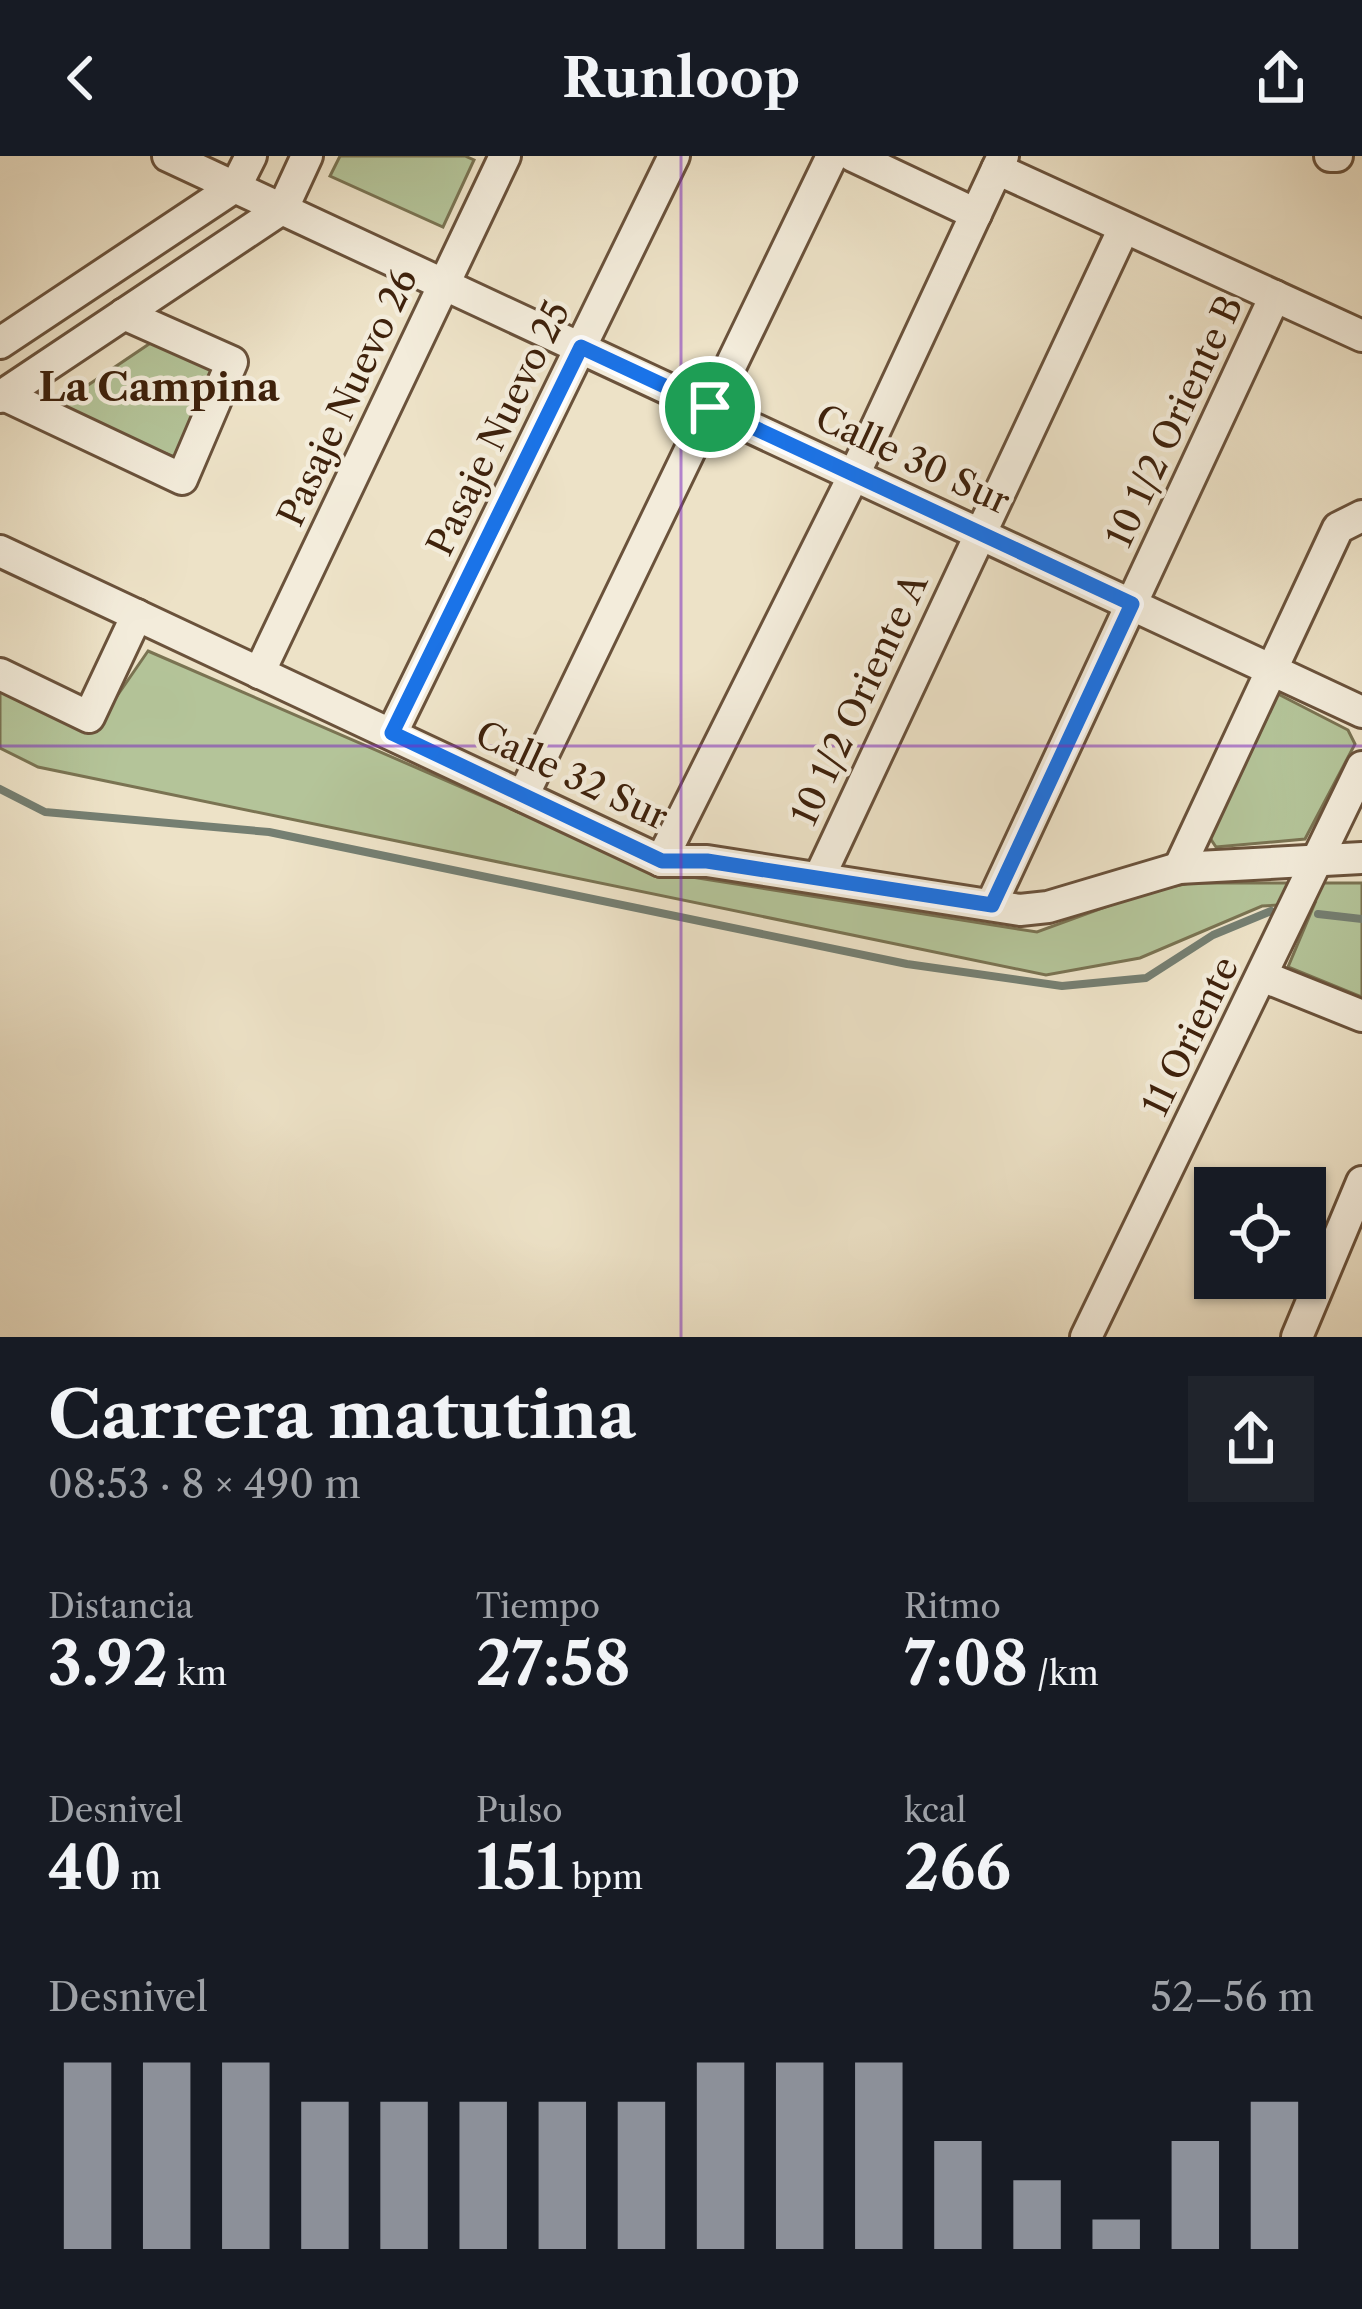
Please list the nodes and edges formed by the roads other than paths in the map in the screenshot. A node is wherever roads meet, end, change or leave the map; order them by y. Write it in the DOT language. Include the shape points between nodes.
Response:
graph roads {
  1 [pos="168,156"];
  2 [pos="250,156"];
  3 [pos="307,156"];
  4 [pos="506,156"];
  5 [pos="674,156"];
  6 [pos="832,156"];
  7 [pos="853,156"];
  8 [pos="1000,163"];
  9 [pos="236,186"];
  10 [pos="283,208"];
  11 [pos="976,214"];
  12 [pos="1124,228"];
  13 [pos="444,283"];
  14 [pos="1275,296"];
  15 [pos="124,314"];
  16 [pos="1362,336"];
  17 [pos="0,343"];
  18 [pos="581,347"];
  19 [pos="2,396"];
  20 [pos="710,407"];
  21 [pos="854,475"];
  22 [pos="1362,516"];
  23 [pos="980,533"];
  24 [pos="3,559"];
  25 [pos="1132,604"];
  26 [pos="137,615"];
  27 [pos="1272,670"];
  28 [pos="260,673"];
  29 [pos="0,674"];
  30 [pos="1362,712"];
  31 [pos="392,733"];
  32 [pos="1362,767"];
  33 [pos="523,796"];
  34 [pos="1319,858"];
  35 [pos="1362,858"];
  36 [pos="662,861"];
  37 [pos="1179,868"];
  38 [pos="819,878"];
  39 [pos="992,905"];
  40 [pos="1262,976"];
  41 [pos="1362,1016"];
  42 [pos="1362,1182"];
  43 [pos="1088,1336"];
  44 [pos="1297,1337"];
  1 -- 9 [label="street, Calle 30 Sur"];
  2 -- 9 [label="street"];
  3 -- 10 [label="street"];
  4 -- 13 [label="street, Pasaje Nuevo 26"];
  5 -- 18 [label="street, Pasaje Nuevo 25"];
  6 -- 20 [label="street"];
  7 -- 11 [label="street"];
  8 -- 11 [label="street"];
  8 -- 12 [label="street"];
  9 -- 10 [label="street, Calle 30 Sur"];
  9 -- 17 [label="street"];
  10 -- 13 [label="street, Calle 30 Sur"];
  10 -- 15 [label="street"];
  11 -- 21 [label="street"];
  12 -- 14 [label="street"];
  12 -- 23 [label="street, 10 1/2 Oriente A"];
  13 -- 18 [label="street, Calle 30 Sur"];
  13 -- 28 [label="street, Pasaje Nuevo 26"];
  14 -- 16 [label="street"];
  14 -- 25 [label="street, 10 1/2 Oriente B"];
  15 -- 19 [label="street"];
  15 -- 19 [label="street" via="232,362 182,479"];
  18 -- 20 [label="street, Calle 30 Sur"];
  18 -- 31 [label="street, Pasaje Nuevo 25"];
  20 -- 21 [label="street, Calle 30 Sur"];
  20 -- 33 [label="street"];
  21 -- 23 [label="street, Calle 30 Sur"];
  21 -- 36 [label="street"];
  22 -- 27 [label="street" via="1338,528"];
  23 -- 25 [label="street, Calle 30 Sur"];
  23 -- 38 [label="street, 10 1/2 Oriente A"];
  24 -- 26 [label="street, Calle 32 Sur"];
  25 -- 27 [label="street, Calle 30 Sur"];
  25 -- 39 [label="street, 10 1/2 Oriente B"];
  26 -- 28 [label="street, Calle 32 Sur"];
  26 -- 29 [label="street" via="89,717"];
  27 -- 30 [label="street, Calle 30 Sur"];
  27 -- 37 [label="street"];
  28 -- 31 [label="street, Calle 32 Sur"];
  31 -- 33 [label="street, Calle 32 Sur"];
  32 -- 34 [label="street, 11 Oriente"];
  33 -- 36 [label="street, Calle 32 Sur"];
  34 -- 35 [label="street, Calle 32 Sur"];
  34 -- 37 [label="street, Calle 32 Sur"];
  34 -- 40 [label="street, 11 Oriente"];
  36 -- 38 [label="street, Calle 32 Sur"];
  37 -- 39 [label="street, Calle 32 Sur" via="1048,907"];
  38 -- 39 [label="street, Calle 32 Sur"];
  40 -- 41 [label="street"];
  40 -- 43 [label="street, 11 Oriente"];
  42 -- 44 [label="street"];
}
